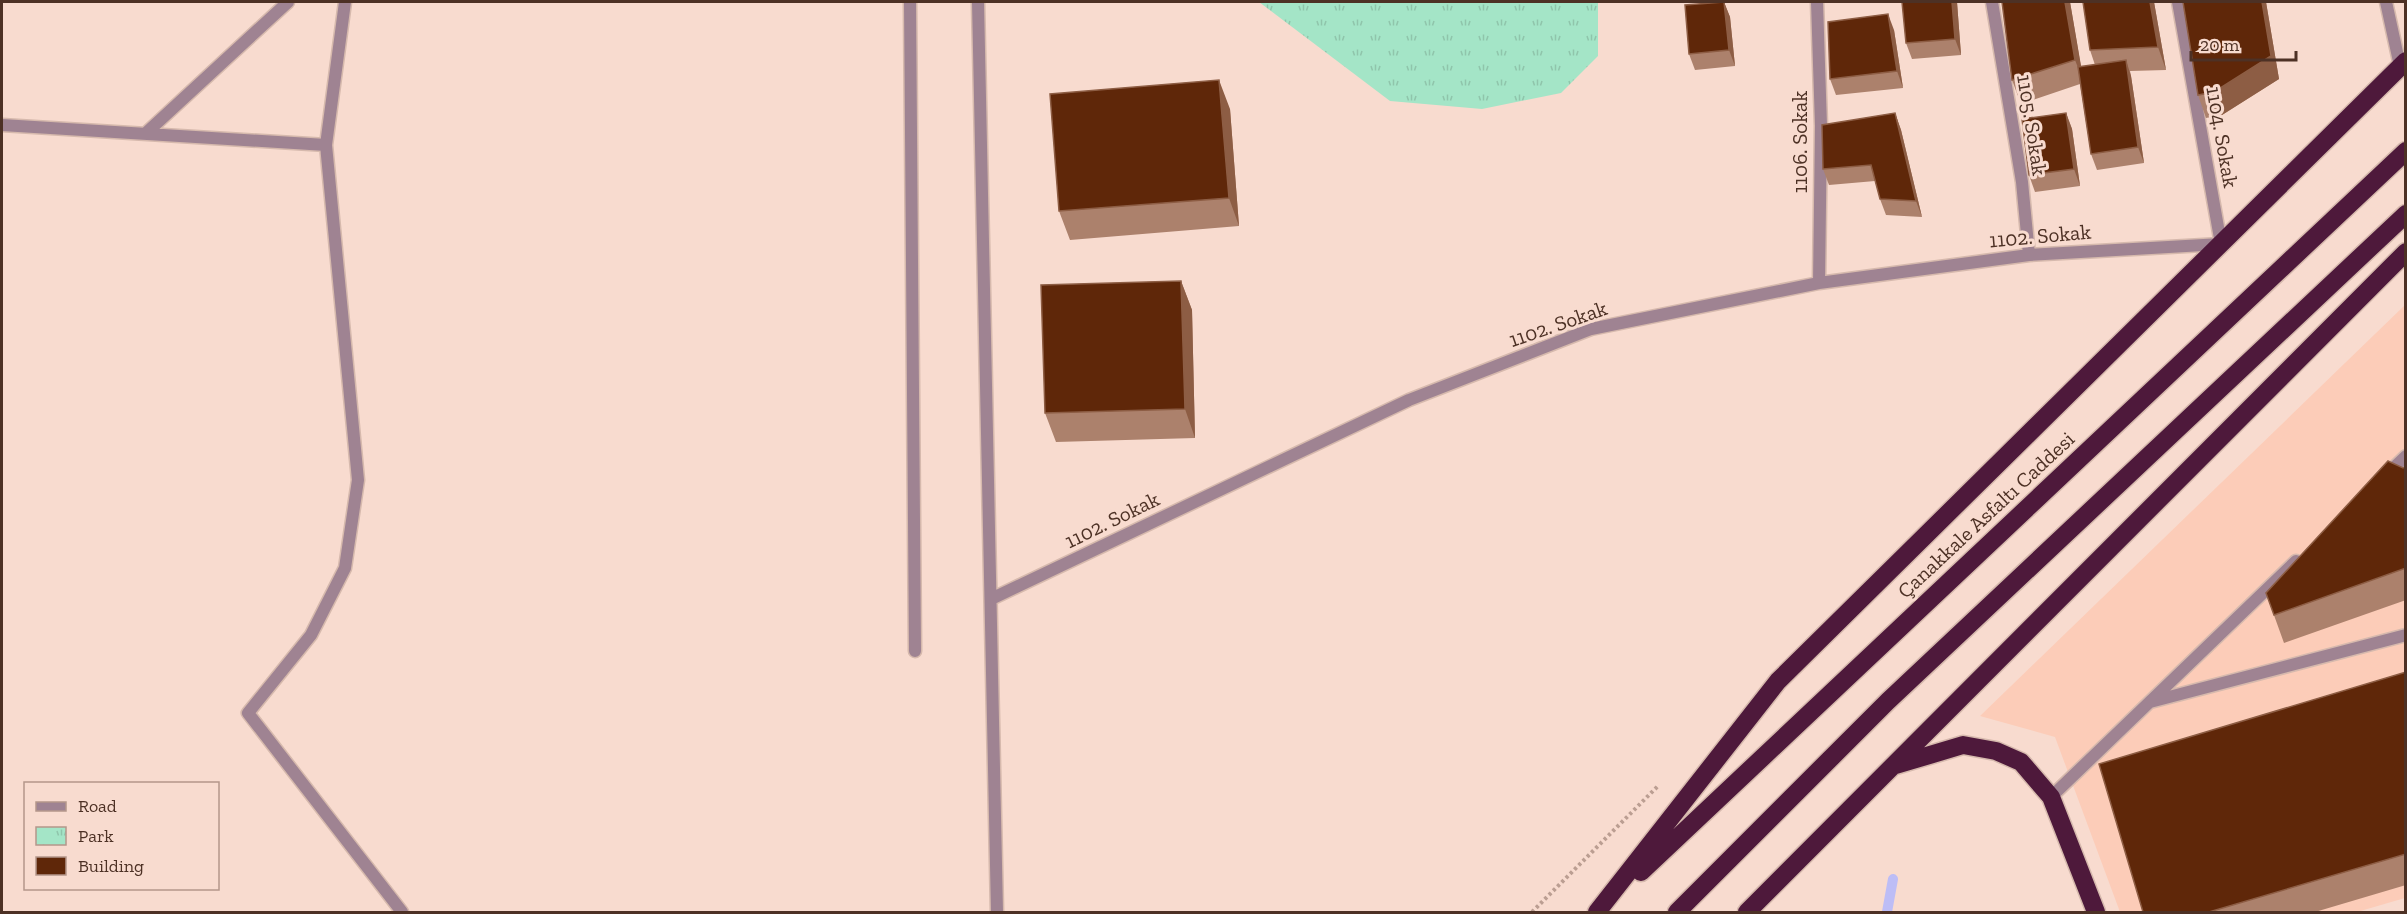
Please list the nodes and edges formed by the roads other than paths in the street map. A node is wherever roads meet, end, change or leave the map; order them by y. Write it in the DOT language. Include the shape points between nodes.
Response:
graph roads {
  1 [pos="288,2"];
  2 [pos="345,2"];
  3 [pos="909,2"];
  4 [pos="978,2"];
  5 [pos="1816,2"];
  6 [pos="1992,2"];
  7 [pos="2178,2"];
  8 [pos="2386,2"];
  9 [pos="2403,64"];
  10 [pos="2,125"];
  11 [pos="145,134"];
  12 [pos="326,145"];
  13 [pos="2406,151"];
  14 [pos="2406,214"];
  15 [pos="2221,244"];
  16 [pos="2406,252"];
  17 [pos="2029,255"];
  18 [pos="1819,283"];
  19 [pos="2406,456"];
  20 [pos="2371,489"];
  21 [pos="2303,555"];
  22 [pos="991,599"];
  23 [pos="2406,635"];
  24 [pos="915,651"];
  25 [pos="2149,702"];
  26 [pos="1894,765"];
  27 [pos="2051,797"];
  28 [pos="402,912"];
  29 [pos="997,912"];
  30 [pos="1597,912"];
  31 [pos="1677,912"];
  32 [pos="1747,912"];
  33 [pos="2096,912"];
  1 -- 11 [label="street"];
  2 -- 12 [label="street"];
  3 -- 24 [label="street"];
  4 -- 22 [label="street"];
  5 -- 18 [label="street, 1106. Sokak" via="1821,126"];
  6 -- 17 [label="street, 1105. Sokak" via="2022,182"];
  7 -- 15 [label="street, 1104. Sokak"];
  8 -- 9 [label="street"];
  9 -- 15 [label="highway"];
  10 -- 11 [label="street"];
  11 -- 12 [label="street"];
  12 -- 28 [label="street" via="358,480 345,568 311,635 248,713"];
  13 -- 30 [label="highway, Çanakkale Asfaltı Caddesi"];
  14 -- 31 [label="highway" via="1888,701"];
  15 -- 17 [label="street, 1102. Sokak"];
  15 -- 30 [label="highway" via="1778,681"];
  16 -- 26 [label="highway"];
  17 -- 18 [label="street, 1102. Sokak"];
  18 -- 22 [label="street, 1102. Sokak" via="1591,329 1409,400"];
  19 -- 20 [label="street"];
  21 -- 25 [label="street"];
  22 -- 29 [label="street"];
  23 -- 25 [label="street"];
  25 -- 27 [label="street"];
  26 -- 27 [label="highway" via="1964,745 1996,751 2021,762"];
  26 -- 32 [label="highway"];
  27 -- 33 [label="highway"];
}
